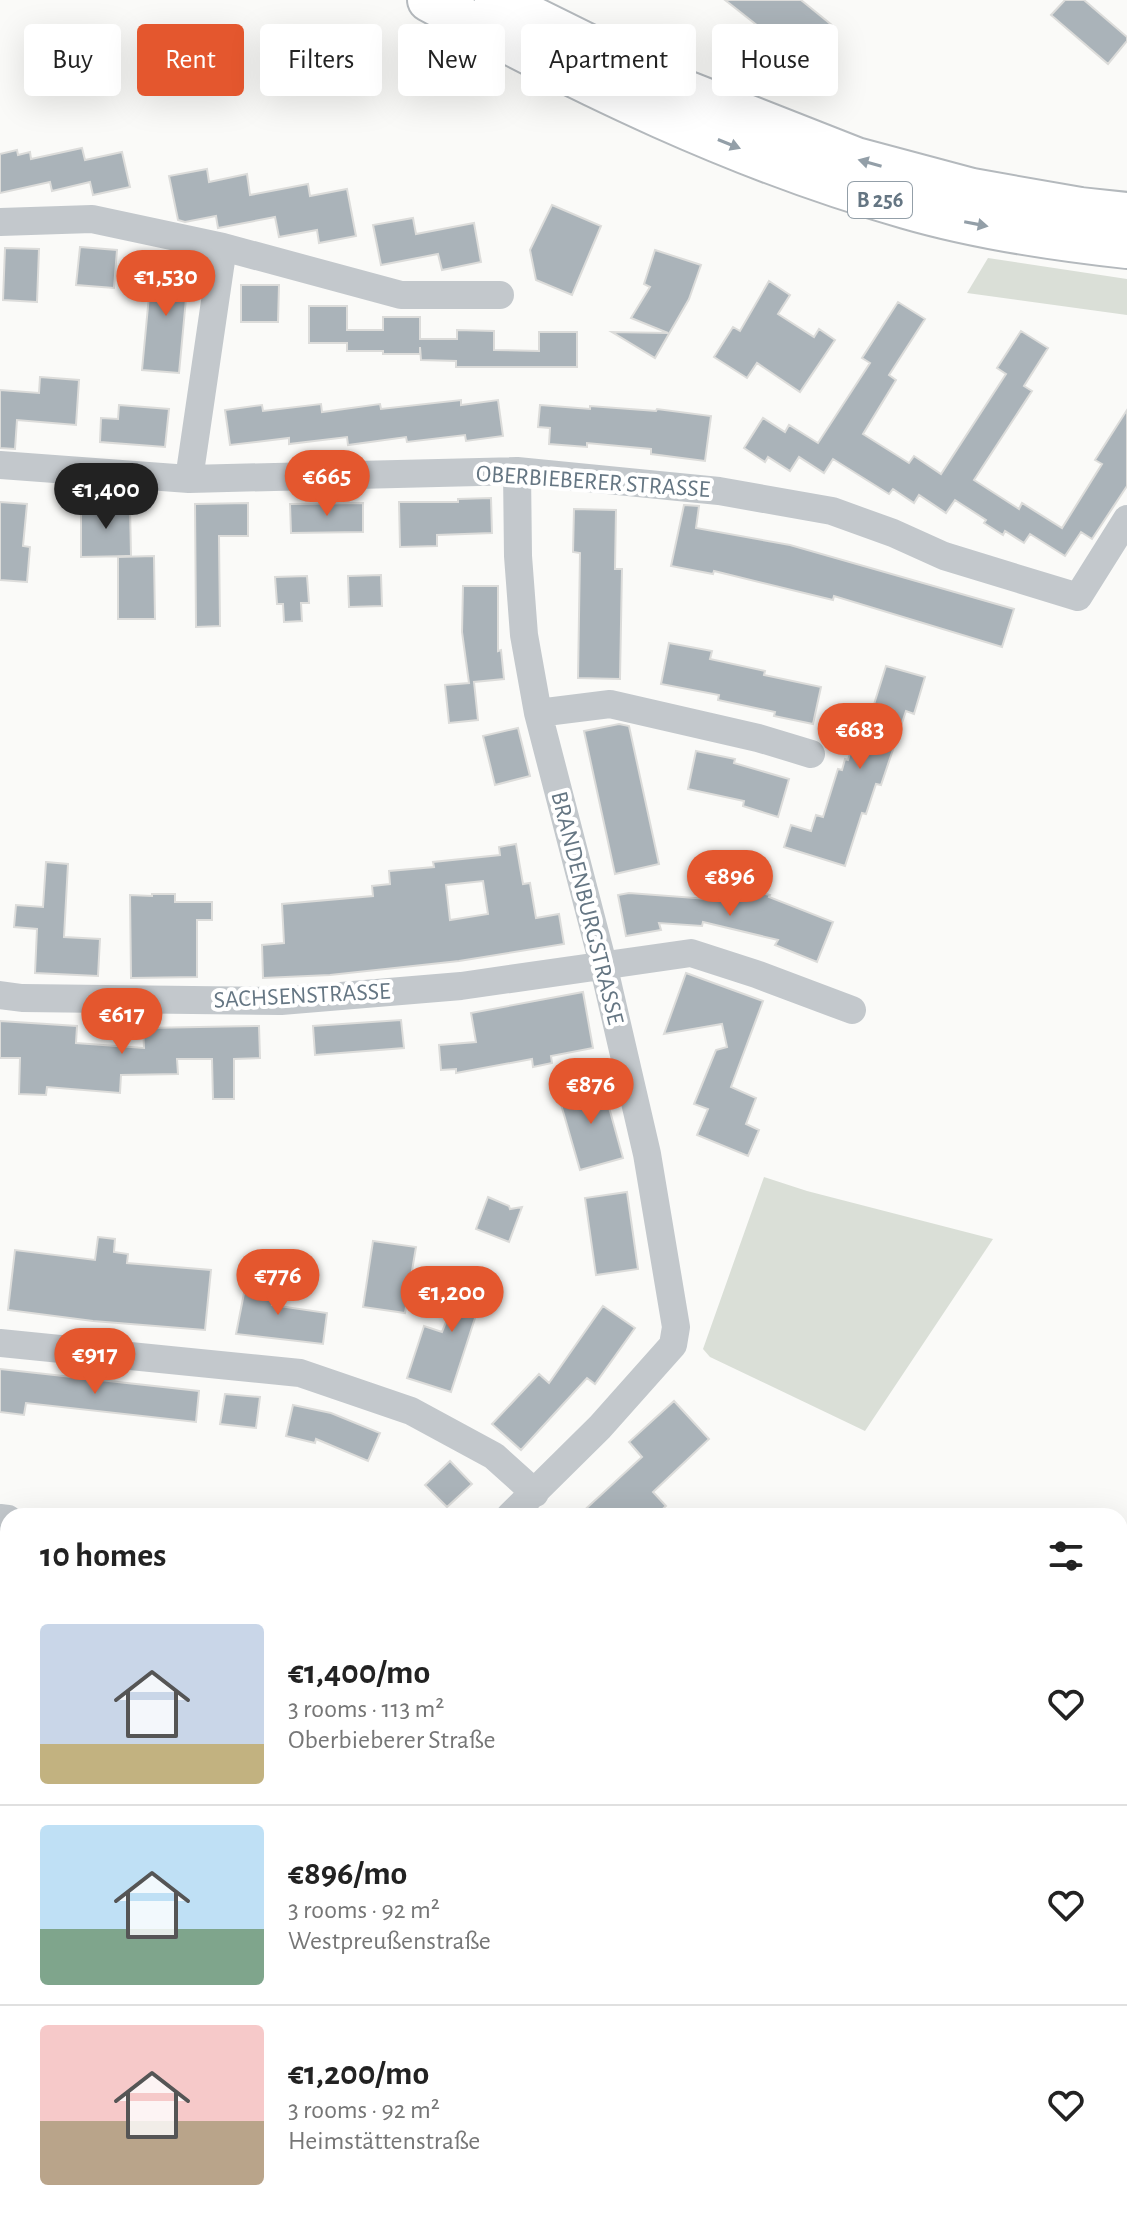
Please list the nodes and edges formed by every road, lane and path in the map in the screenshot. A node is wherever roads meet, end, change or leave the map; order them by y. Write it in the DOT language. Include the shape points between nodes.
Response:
graph roads {
  1 [pos="429,0"];
  2 [pos="496,0"];
  3 [pos="0,222"];
  4 [pos="1124,239"];
  5 [pos="223,247"];
  6 [pos="500,295"];
  7 [pos="0,465"];
  8 [pos="517,471"];
  9 [pos="189,479"];
  10 [pos="1127,519"];
  11 [pos="538,713"];
  12 [pos="811,754"];
  13 [pos="603,964"];
  14 [pos="0,995"];
  15 [pos="852,1010"];
  16 [pos="0,1343"];
  17 [pos="535,1493"];
  18 [pos="519,1508"];
  1 -- 4 [label="highway, B 256, one-way" via="657,114 844,188 965,222"];
  4 -- 2 [label="highway, B 256, one-way" via="1080,209 972,190 856,159 668,85"];
  3 -- 5 [label="street" via="92,219"];
  5 -- 6 [label="street" via="401,295"];
  5 -- 9 [label="street"];
  7 -- 9 [label="street, OBERBIEBERER STRASSE"];
  8 -- 9 [label="street, OBERBIEBERER STRASSE"];
  8 -- 10 [label="street, OBERBIEBERER STRASSE" via="719,491 832,511 944,556 1078,597"];
  8 -- 11 [label="street, BRANDENBURGSTRASSE" via="524,635"];
  11 -- 12 [label="street" via="610,704"];
  11 -- 13 [label="street, BRANDENBURGSTRASSE"];
  13 -- 14 [label="street, SACHSENSTRASSE" via="461,986 281,1001"];
  13 -- 15 [label="street, SACHSENSTRASSE" via="691,953"];
  13 -- 17 [label="street, BRANDENBURGSTRASSE" via="647,1154 676,1327 673,1345"];
  16 -- 17 [label="street" via="300,1373 411,1411 494,1456"];
  17 -- 18 [label="street, BRANDENBURGSTRASSE"];
}
